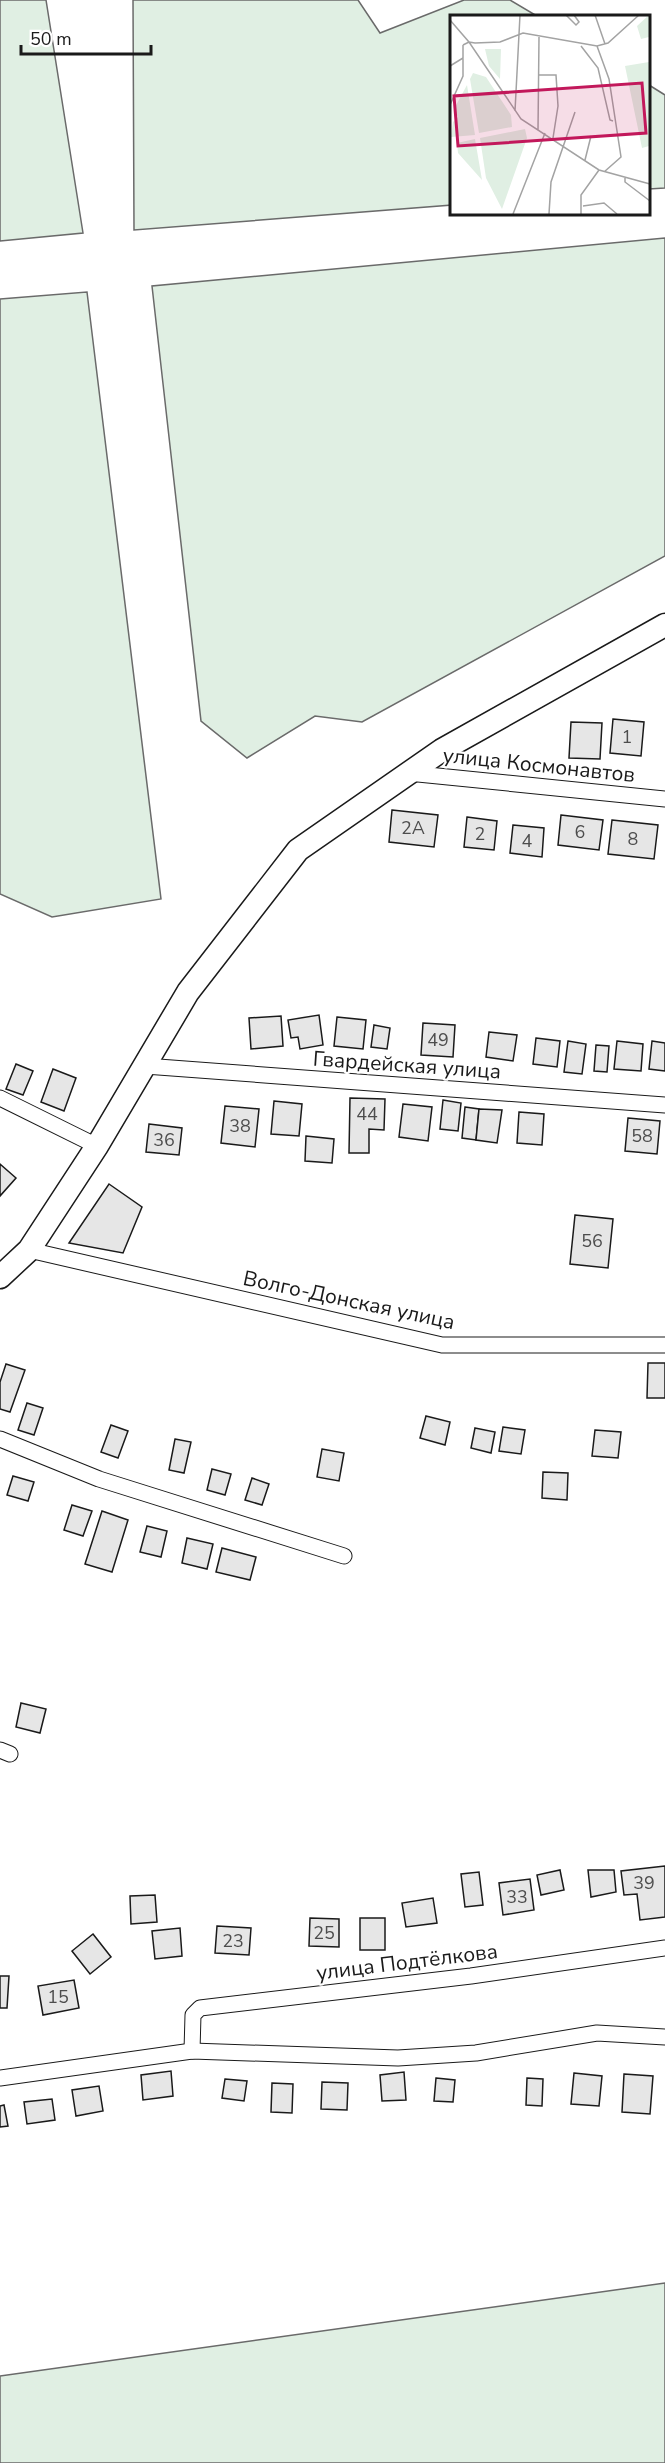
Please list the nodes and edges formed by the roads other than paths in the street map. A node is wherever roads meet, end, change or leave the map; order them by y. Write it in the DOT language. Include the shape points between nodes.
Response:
graph roads {
  1 [pos="665,625"];
  2 [pos="408,773"];
  3 [pos="665,799"];
  4 [pos="145,1066"];
  5 [pos="0,1098"];
  6 [pos="665,1106"];
  7 [pos="97,1146"];
  8 [pos="28,1250"];
  9 [pos="0,1277"];
  10 [pos="665,1345"];
  11 [pos="0,1439"];
  12 [pos="344,1556"];
  13 [pos="665,1948"];
  14 [pos="665,2037"];
  15 [pos="192,2051"];
  16 [pos="0,2078"];
  1 -- 2 [label="street"];
  2 -- 3 [label="street, улица Космонавтов"];
  2 -- 4 [label="street" via="298,850 188,992"];
  4 -- 6 [label="street, Гвардейская улица"];
  4 -- 7 [label="street"];
  5 -- 7 [label="street"];
  7 -- 8 [label="street"];
  8 -- 9 [label="street"];
  8 -- 10 [label="street, Волго-Донская улица" via="442,1345"];
  11 -- 12 [label="street" via="99,1479"];
  13 -- 15 [label="street, улица Подтёлкова" via="200,2008 193,2015"];
  14 -- 15 [label="street" via="597,2033 476,2053 398,2058"];
  15 -- 16 [label="street"];
}
